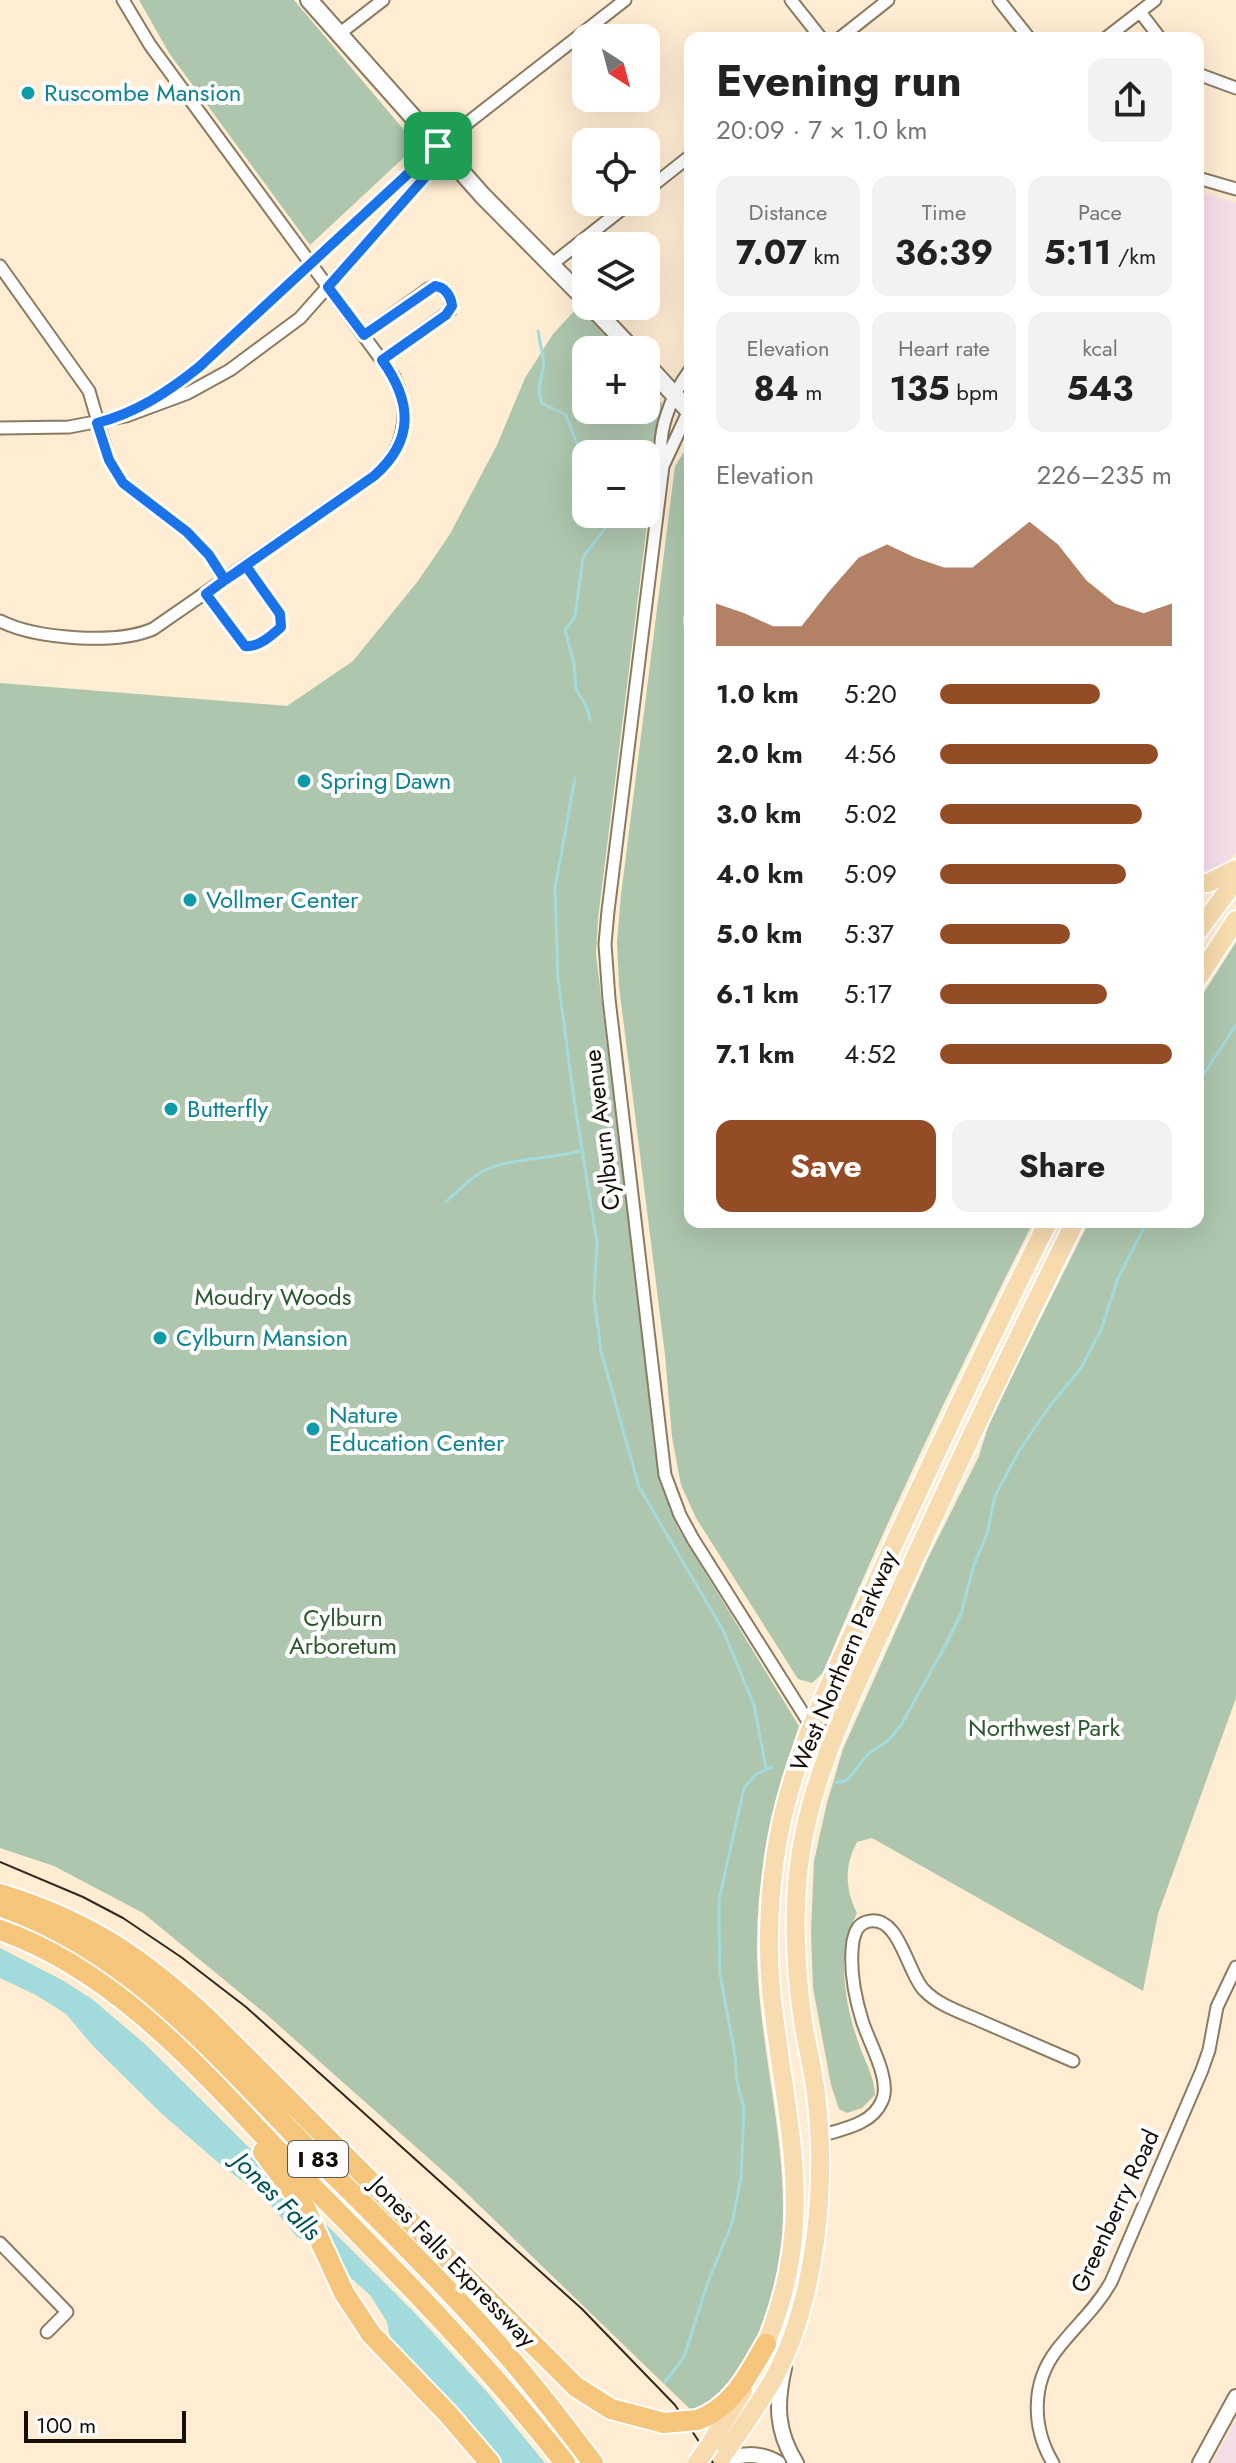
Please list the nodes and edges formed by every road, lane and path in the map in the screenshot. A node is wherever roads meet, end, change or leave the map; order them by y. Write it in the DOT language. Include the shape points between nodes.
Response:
graph roads {
  1 [pos="123,0"];
  2 [pos="309,0"];
  3 [pos="383,0"];
  4 [pos="625,0"];
  5 [pos="791,0"];
  6 [pos="888,0"];
  7 [pos="999,0"];
  8 [pos="1155,0"];
  9 [pos="1140,12"];
  10 [pos="816,32"];
  11 [pos="848,32"];
  12 [pos="1024,32"];
  13 [pos="1114,32"];
  14 [pos="1155,32"];
  15 [pos="339,34"];
  16 [pos="1204,76"];
  17 [pos="1236,88"];
  18 [pos="444,146"];
  19 [pos="684,161"];
  20 [pos="660,180"];
  21 [pos="1204,180"];
  22 [pos="1236,189"];
  23 [pos="613,216"];
  24 [pos="310,262"];
  25 [pos="551,265"];
  26 [pos="0,266"];
  27 [pos="572,286"];
  28 [pos="328,287"];
  29 [pos="604,320"];
  30 [pos="364,335"];
  31 [pos="620,336"];
  32 [pos="382,360"];
  33 [pos="660,379"];
  34 [pos="684,380"];
  35 [pos="675,396"];
  36 [pos="684,404"];
  37 [pos="126,416"];
  38 [pos="684,422"];
  39 [pos="97,423"];
  40 [pos="0,428"];
  41 [pos="663,466"];
  42 [pos="246,566"];
  43 [pos="225,580"];
  44 [pos="206,594"];
  45 [pos="0,621"];
  46 [pos="1236,869"];
  47 [pos="1236,880"];
  48 [pos="1204,883"];
  49 [pos="1204,918"];
  50 [pos="1236,920"];
  51 [pos="1204,925"];
  52 [pos="1224,936"];
  53 [pos="1204,968"];
  54 [pos="1045,1228"];
  55 [pos="1072,1228"];
  56 [pos="811,1726"];
  57 [pos="833,1736"];
  58 [pos="0,1894"];
  59 [pos="0,1906"];
  60 [pos="0,1930"];
  61 [pos="1236,1967"];
  62 [pos="182,2053"];
  63 [pos="1073,2061"];
  64 [pos="820,2136"];
  65 [pos="0,2243"];
  66 [pos="47,2332"];
  67 [pos="790,2338"];
  68 [pos="766,2344"];
  69 [pos="530,2381"];
  70 [pos="1236,2397"];
  71 [pos="716,2456"];
  72 [pos="490,2463"];
  73 [pos="565,2463"];
  74 [pos="593,2463"];
  75 [pos="608,2463"];
  76 [pos="697,2463"];
  77 [pos="778,2463"];
  78 [pos="796,2463"];
  79 [pos="1053,2463"];
  80 [pos="1200,2463"];
  1 -- 24 [label="street" via="150,45"];
  2 -- 15 [label="main road"];
  3 -- 15 [label="street"];
  4 -- 18 [label="street"];
  5 -- 10 [label="street"];
  6 -- 11 [label="street"];
  7 -- 12 [label="street"];
  8 -- 9 [label="street"];
  9 -- 13 [label="street"];
  9 -- 14 [label="street"];
  15 -- 18 [label="main road"];
  16 -- 17 [label="street"];
  18 -- 24 [label="street"];
  18 -- 25 [label="main road"];
  18 -- 28 [label="street"];
  19 -- 20 [label="street"];
  21 -- 22 [label="street"];
  23 -- 25 [label="street"];
  24 -- 28 [label="street"];
  24 -- 37 [label="street" via="199,367"];
  25 -- 27 [label="main road"];
  26 -- 39 [label="street" via="85,384"];
  28 -- 30 [label="street"];
  28 -- 37 [label="street" via="289,328 230,370 176,399"];
  29 -- 31 [label="main road"];
  30 -- 32 [label="street"];
  30 -- 32 [label="street" via="428,289 445,290 450,311"];
  32 -- 42 [label="street" via="405,404 404,431 393,456 374,476"];
  33 -- 35 [label="main road"];
  34 -- 35 [label="street, Cylburn Avenue"];
  35 -- 36 [label="main road"];
  35 -- 41 [label="street, Cylburn Avenue" via="660,442"];
  37 -- 39 [label="street"];
  38 -- 41 [label="street, Cylburn Avenue"];
  39 -- 40 [label="street"];
  39 -- 43 [label="street" via="123,483 187,532"];
  41 -- 56 [label="street, Cylburn Avenue" via="608,911 609,999 665,1475 693,1539"];
  42 -- 43 [label="street"];
  42 -- 44 [label="street" via="280,614 276,631 245,646"];
  43 -- 44 [label="street"];
  44 -- 45 [label="street" via="153,629 129,638 40,633"];
  46 -- 48 [label="main road"];
  47 -- 49 [label="main road"];
  50 -- 52 [label="main road"];
  51 -- 52 [label="main road"];
  52 -- 53 [label="main road"];
  54 -- 56 [label="main road, West Northern Parkway"];
  55 -- 57 [label="main road, West Northern Parkway"];
  56 -- 57 [label="street"];
  56 -- 68 [label="main road, West Northern Parkway" via="780,1826 769,1920 771,1987 796,2190 789,2273"];
  57 -- 64 [label="main road, West Northern Parkway" via="804,1833 796,1906 799,1981"];
  58 -- 68 [label="highway, bridge" via="95,1931 158,1975 576,2387 611,2409 664,2423 700,2420 735,2394"];
  59 -- 69 [label="highway, Jones Falls Expressway / I 83" via="85,1946 172,2012"];
  60 -- 62 [label="highway, Jones Falls Expressway / I 83" via="92,1979"];
  61 -- 79 [label="street, Greenberry Road" via="1217,2007 1202,2070 1111,2282 1042,2377 1037,2416"];
  62 -- 72 [label="highway" via="288,2183 311,2218 344,2293 381,2346"];
  62 -- 73 [label="highway, Jones Falls Expressway / I 83" via="458,2336"];
  63 -- 64 [label="street" via="939,2002 920,1986 891,1928 867,1921 855,1933 851,1965 862,2022 884,2081 883,2101 860,2123"];
  64 -- 67 [label="main road, West Northern Parkway" via="814,2241"];
  65 -- 66 [label="street" via="67,2312"];
  67 -- 71 [label="main road, West Northern Parkway" via="773,2378"];
  67 -- 78 [label="street" via="779,2420"];
  68 -- 71 [label="main road, West Northern Parkway"];
  69 -- 74 [label="highway, Jones Falls Expressway / I 83"];
  69 -- 75 [label="highway"];
  70 -- 80 [label="street"];
  71 -- 76 [label="main road, West Northern Parkway, bridge"];
  71 -- 77 [label="street" via="751,2454"];
}
